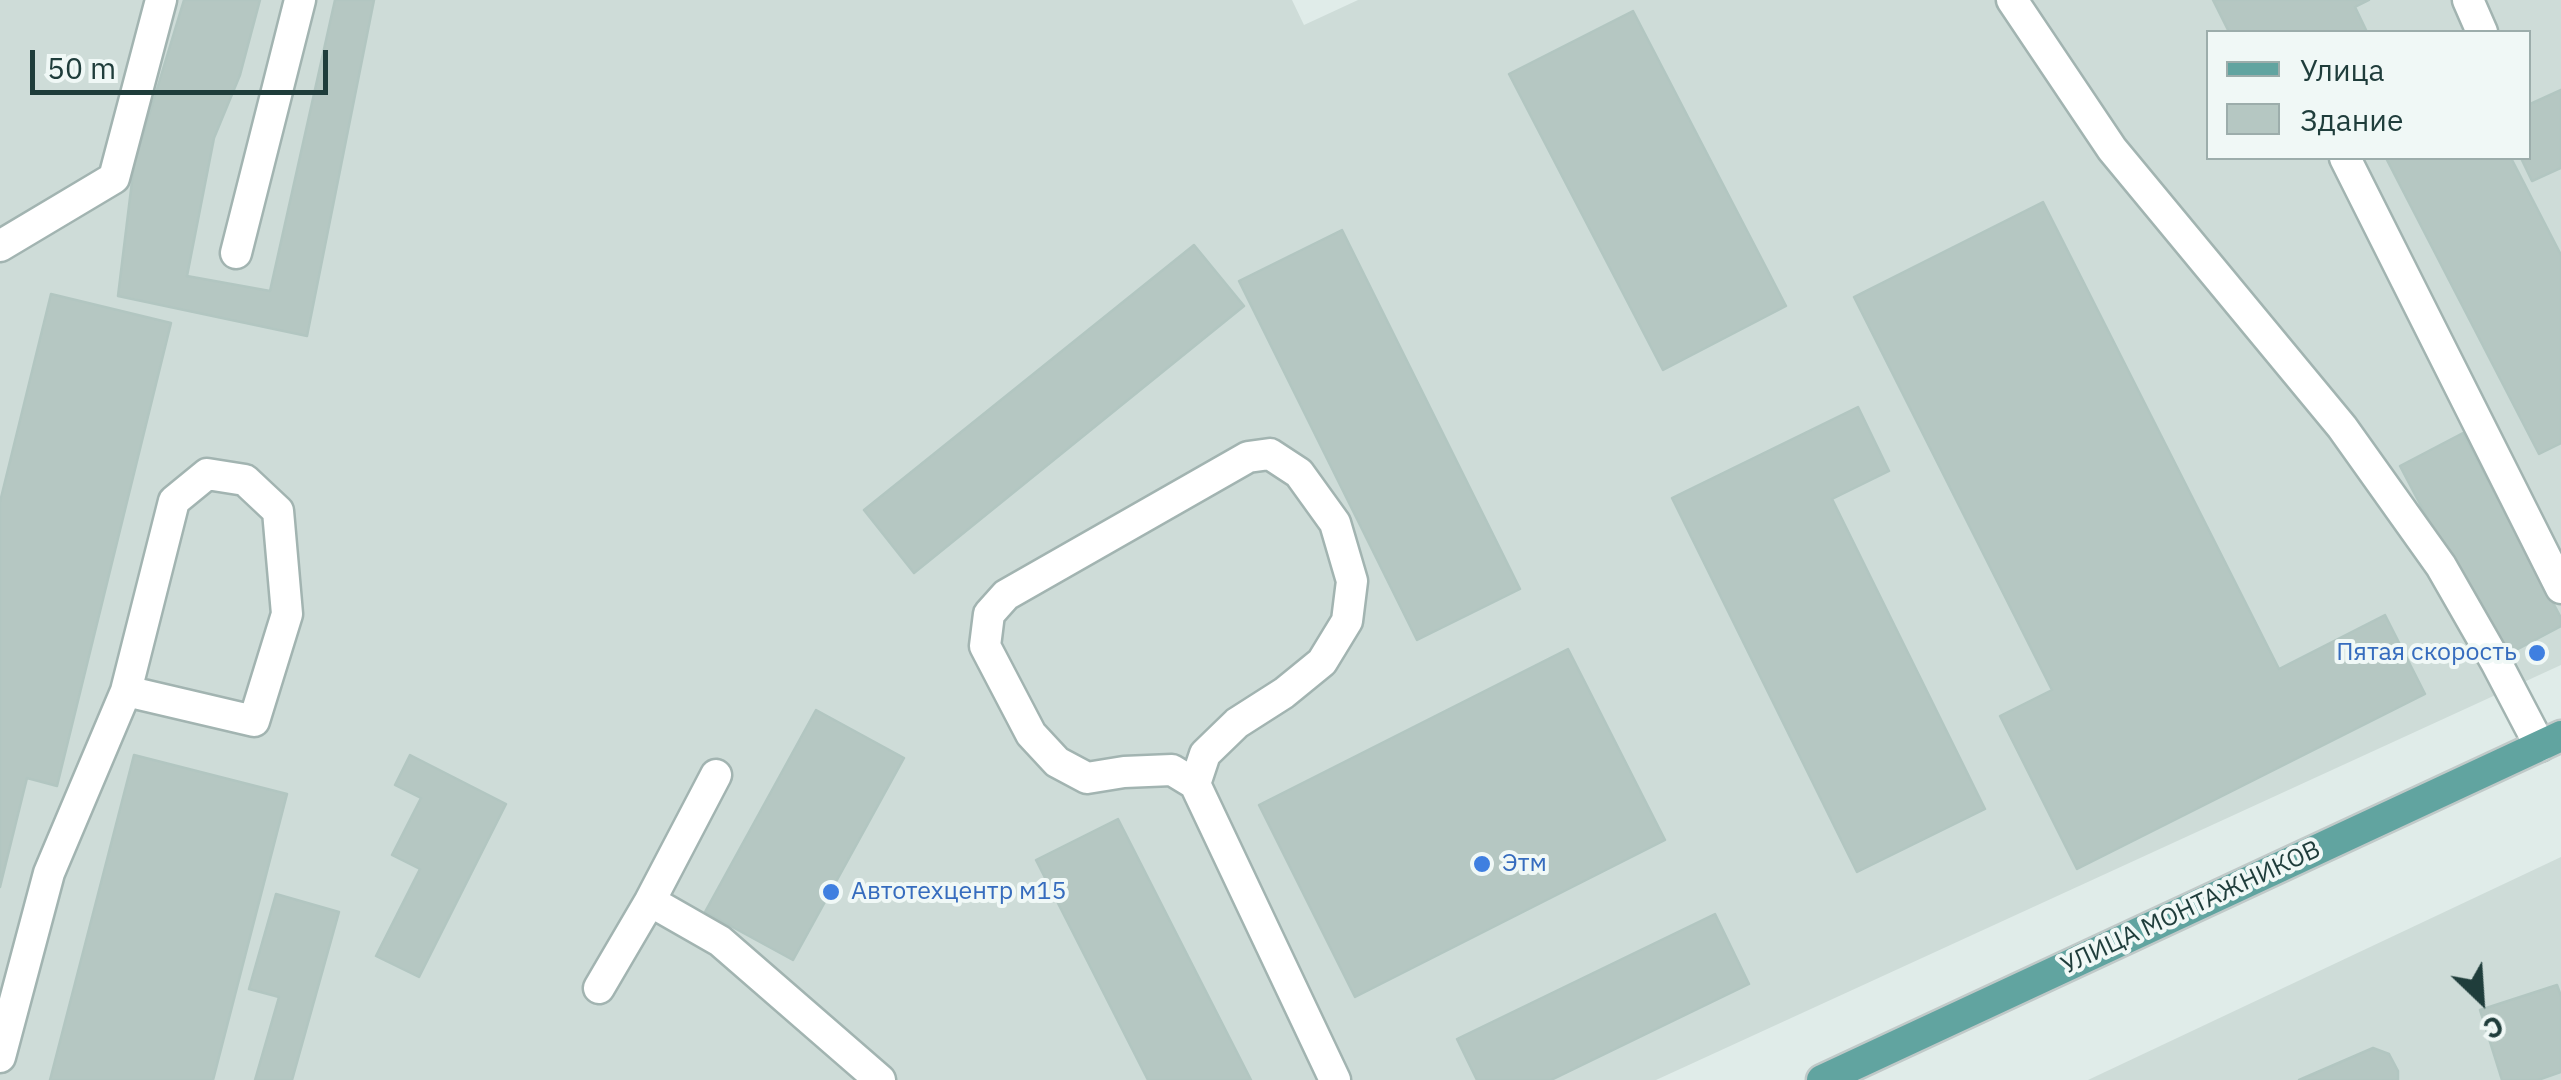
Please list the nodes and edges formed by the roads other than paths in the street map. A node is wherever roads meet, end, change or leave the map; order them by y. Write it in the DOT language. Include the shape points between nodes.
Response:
graph roads {
  1 [pos="161,0"];
  2 [pos="300,0"];
  3 [pos="2012,0"];
  4 [pos="2468,0"];
  5 [pos="2481,30"];
  6 [pos="2347,160"];
  7 [pos="0,246"];
  8 [pos="236,253"];
  9 [pos="2561,588"];
  10 [pos="126,690"];
  11 [pos="2550,741"];
  12 [pos="716,776"];
  13 [pos="1195,784"];
  14 [pos="650,902"];
  15 [pos="599,988"];
  16 [pos="0,1057"];
  17 [pos="880,1080"];
  18 [pos="1335,1080"];
  19 [pos="1822,1080"];
  1 -- 7 [label="lane" via="114,178"];
  2 -- 8 [label="lane"];
  3 -- 11 [label="lane" via="2112,149 2342,427 2441,566"];
  4 -- 5 [label="lane"];
  6 -- 9 [label="lane"];
  10 -- 10 [label="lane" via="254,722 287,614 278,511 245,480 207,474 174,501"];
  10 -- 16 [label="lane" via="50,873"];
  11 -- 19 [label="main road, УЛИЦА МОНТАЖНИКОВ"];
  12 -- 14 [label="lane"];
  13 -- 13 [label="lane" via="1172,770 1087,778 1056,762 1031,734 985,646 989,614 1006,595 1230,466 1270,454 1300,473 1335,523 1352,581 1347,621 1322,662 1204,754"];
  13 -- 18 [label="lane"];
  14 -- 15 [label="lane"];
  14 -- 17 [label="lane" via="720,941"];
}
